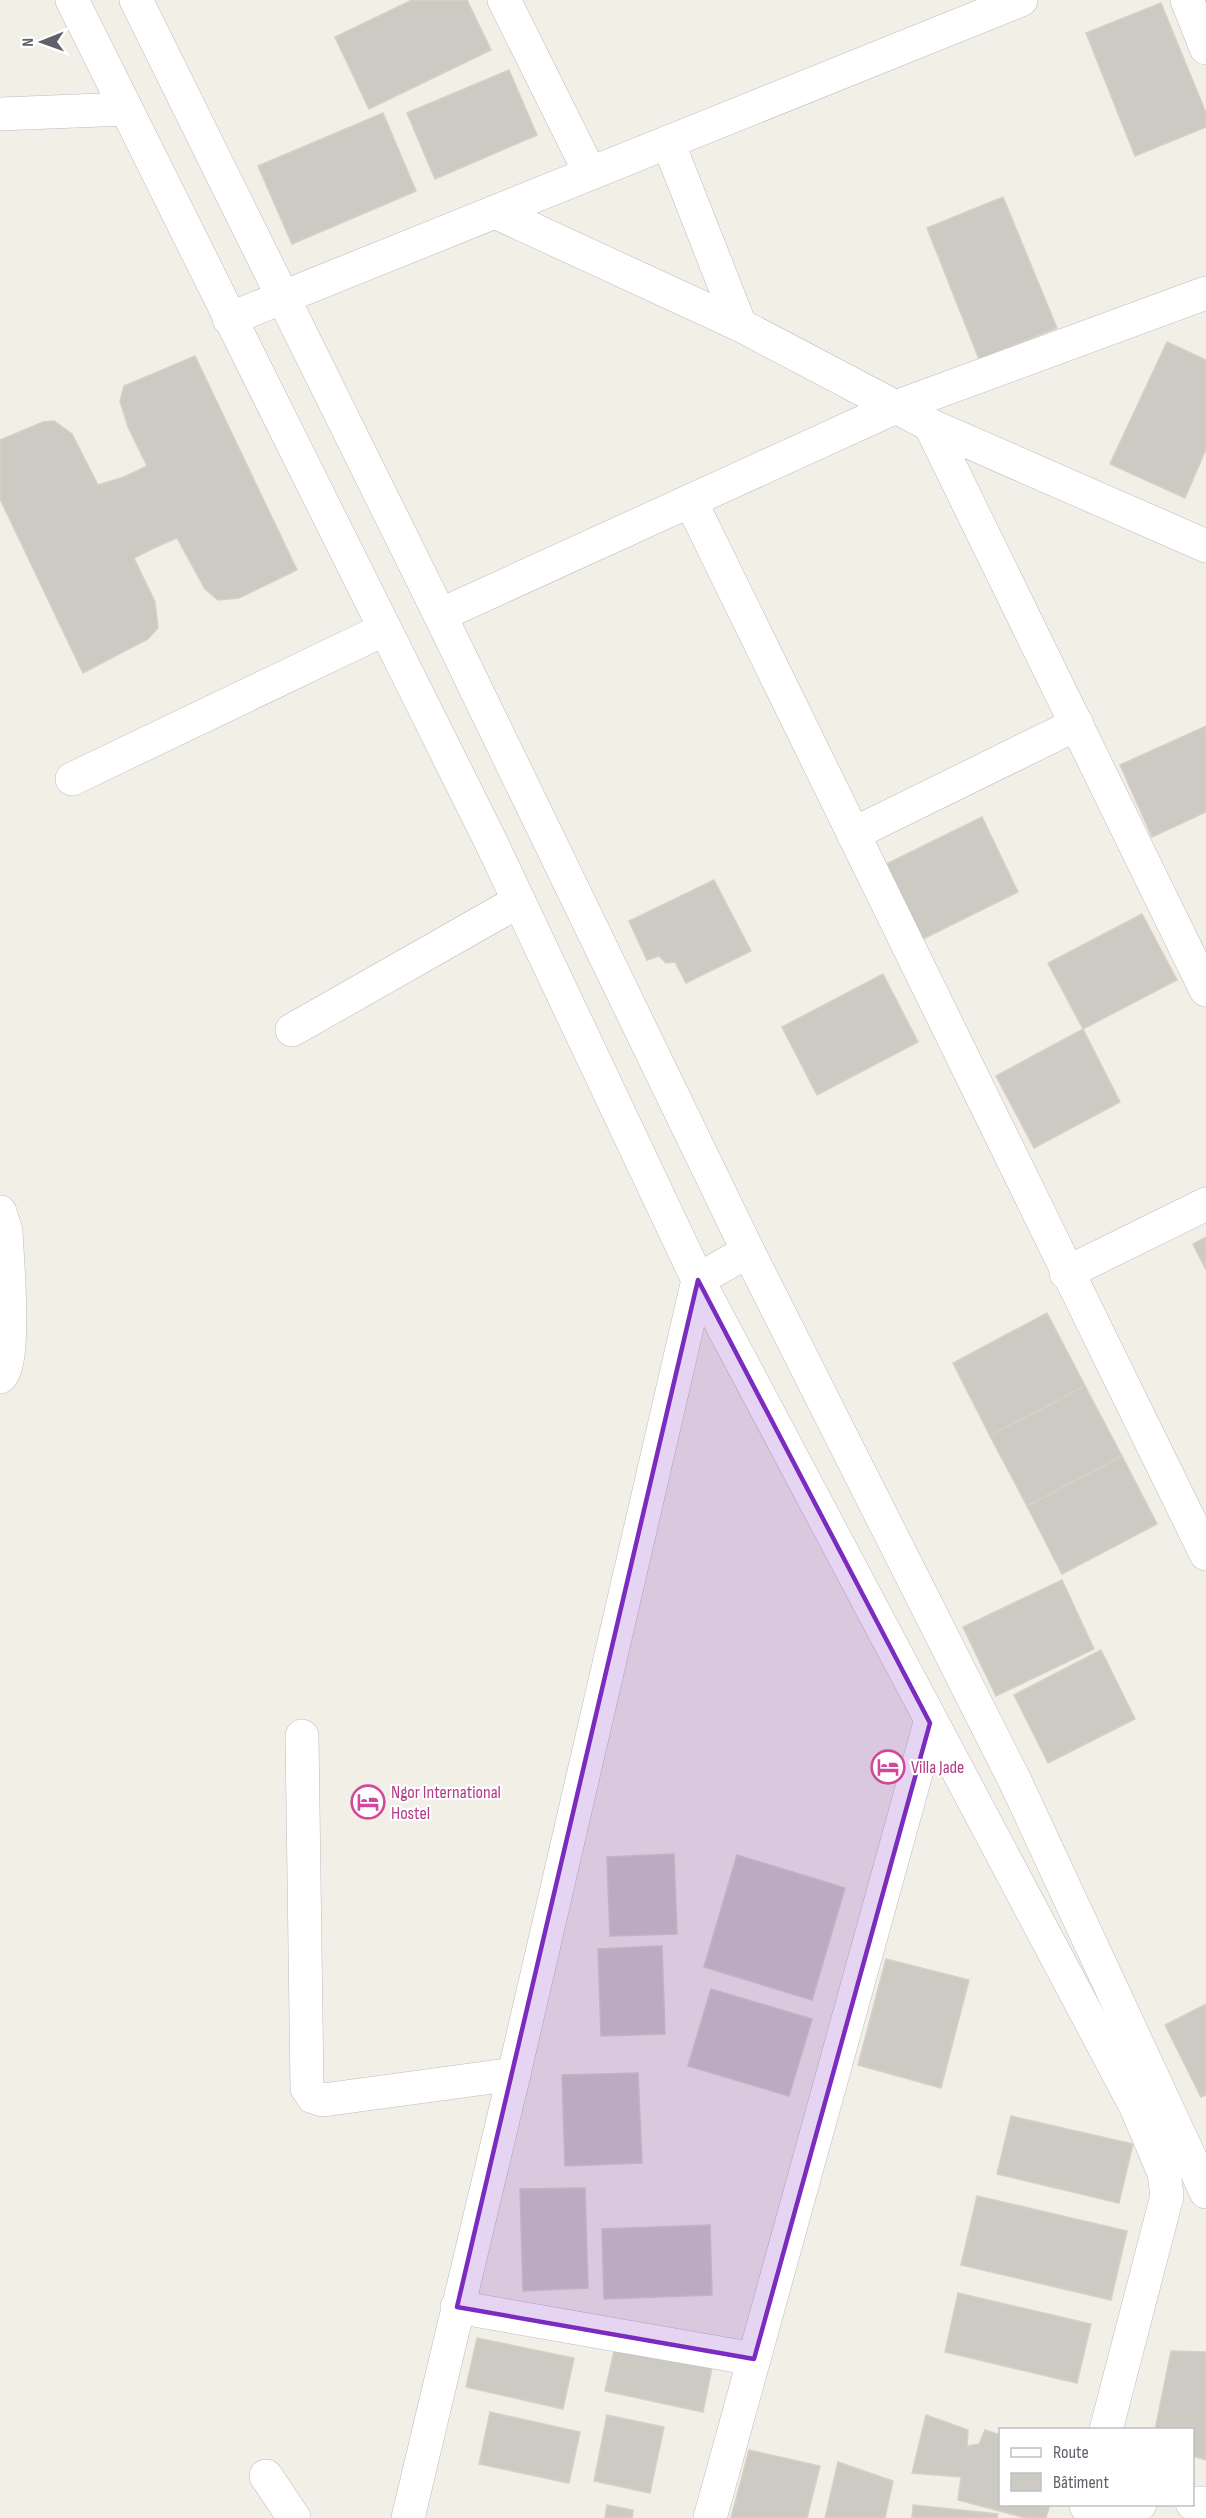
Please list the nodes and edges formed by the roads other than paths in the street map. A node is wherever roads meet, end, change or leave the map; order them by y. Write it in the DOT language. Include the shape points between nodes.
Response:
graph roads {
  1 [pos="72,0"];
  2 [pos="136,0"];
  3 [pos="504,0"];
  4 [pos="1021,0"];
  5 [pos="1187,0"];
  6 [pos="1206,48"];
  7 [pos="126,109"];
  8 [pos="0,114"];
  9 [pos="668,142"];
  10 [pos="590,173"];
  11 [pos="495,212"];
  12 [pos="1206,293"];
  13 [pos="282,297"];
  14 [pos="229,319"];
  15 [pos="740,325"];
  16 [pos="896,407"];
  17 [pos="930,425"];
  18 [pos="691,502"];
  19 [pos="1206,546"];
  20 [pos="440,615"];
  21 [pos="383,630"];
  22 [pos="1077,724"];
  23 [pos="72,779"];
  24 [pos="853,834"];
  25 [pos="519,901"];
  26 [pos="1206,990"];
  27 [pos="292,1030"];
  28 [pos="1206,1204"];
  29 [pos="2,1225"];
  30 [pos="747,1251"];
  31 [pos="1066,1273"];
  32 [pos="698,1280"];
  33 [pos="0,1377"];
  34 [pos="1206,1554"];
  35 [pos="930,1723"];
  36 [pos="302,1736"];
  37 [pos="514,2074"];
  38 [pos="1206,2192"];
  39 [pos="457,2307"];
  40 [pos="754,2358"];
  41 [pos="1107,2428"];
  42 [pos="266,2476"];
  43 [pos="1126,2506"];
  44 [pos="1084,2509"];
  45 [pos="294,2518"];
  46 [pos="408,2518"];
  47 [pos="710,2518"];
  1 -- 7 [label="street"];
  2 -- 13 [label="street"];
  3 -- 10 [label="street"];
  4 -- 9 [label="street"];
  5 -- 6 [label="street"];
  7 -- 8 [label="street"];
  7 -- 14 [label="street"];
  9 -- 10 [label="street"];
  9 -- 15 [label="street"];
  10 -- 11 [label="street"];
  11 -- 13 [label="street"];
  11 -- 15 [label="street"];
  12 -- 16 [label="street"];
  13 -- 14 [label="street"];
  13 -- 20 [label="street"];
  14 -- 21 [label="street"];
  15 -- 16 [label="street"];
  16 -- 17 [label="street"];
  16 -- 18 [label="street"];
  17 -- 19 [label="street"];
  17 -- 22 [label="street"];
  18 -- 20 [label="street"];
  18 -- 24 [label="street"];
  20 -- 30 [label="street"];
  21 -- 23 [label="street"];
  21 -- 25 [label="street"];
  22 -- 24 [label="street"];
  22 -- 26 [label="street"];
  24 -- 31 [label="street"];
  25 -- 27 [label="street"];
  25 -- 32 [label="street"];
  28 -- 31 [label="street"];
  29 -- 33 [label="street" via="10,1353"];
  30 -- 32 [label="street"];
  30 -- 38 [label="street" via="1016,1783"];
  31 -- 34 [label="street"];
  32 -- 35 [label="street"];
  32 -- 37 [label="street"];
  35 -- 40 [label="street"];
  35 -- 41 [label="street" via="1136,2107 1165,2179 1167,2196 1161,2224"];
  36 -- 37 [label="street" via="307,2088 313,2097 323,2100"];
  37 -- 39 [label="street"];
  39 -- 40 [label="street"];
  39 -- 46 [label="street"];
  40 -- 47 [label="street"];
  42 -- 45 [label="street"];
  43 -- 44 [label="street"];
}
